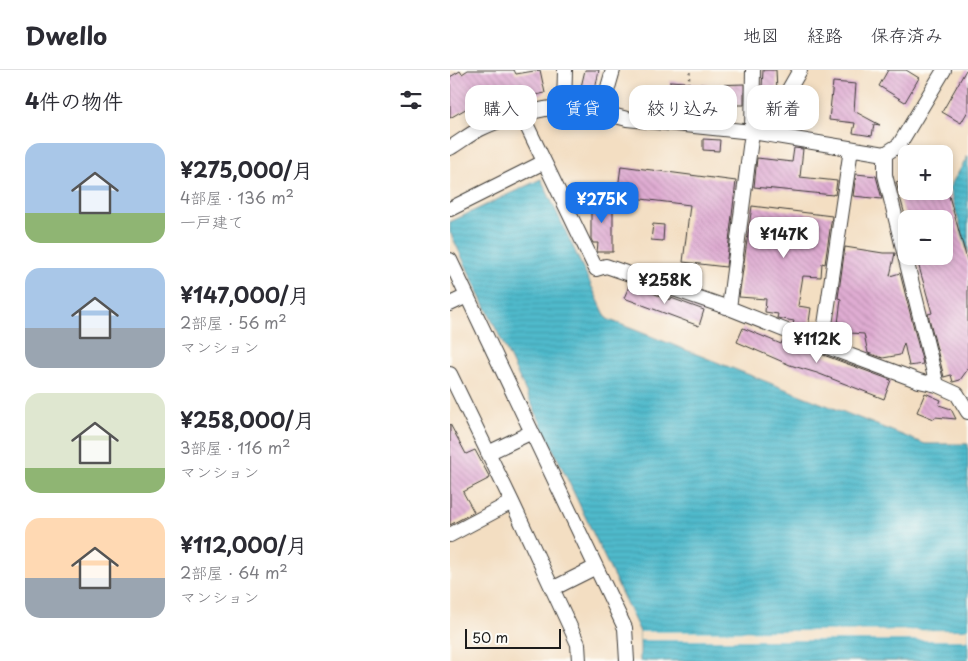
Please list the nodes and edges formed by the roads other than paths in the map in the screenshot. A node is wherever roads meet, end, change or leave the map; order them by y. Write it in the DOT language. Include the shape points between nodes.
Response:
graph roads {
  1 [pos="565,70"];
  2 [pos="613,70"];
  3 [pos="753,70"];
  4 [pos="800,70"];
  5 [pos="944,70"];
  6 [pos="565,85"];
  7 [pos="609,85"];
  8 [pos="619,117"];
  9 [pos="478,130"];
  10 [pos="529,130"];
  11 [pos="758,133"];
  12 [pos="450,148"];
  13 [pos="851,149"];
  14 [pos="885,154"];
  15 [pos="544,162"];
  16 [pos="450,210"];
  17 [pos="450,260"];
  18 [pos="467,296"];
  19 [pos="450,304"];
  20 [pos="729,308"];
  21 [pos="822,346"];
  22 [pos="450,374"];
  23 [pos="937,385"];
  24 [pos="968,412"];
  25 [pos="532,432"];
  26 [pos="488,453"];
  27 [pos="512,502"];
  28 [pos="450,535"];
  29 [pos="596,567"];
  30 [pos="552,589"];
  31 [pos="579,661"];
  32 [pos="627,661"];
  1 -- 6 [label="street"];
  2 -- 7 [label="street"];
  3 -- 11 [label="street"];
  4 -- 11 [label="street"];
  5 -- 14 [label="street" via="898,146"];
  8 -- 11 [label="street"];
  9 -- 12 [label="street"];
  10 -- 15 [label="street"];
  11 -- 13 [label="street"];
  11 -- 20 [label="street"];
  13 -- 14 [label="street"];
  13 -- 21 [label="street"];
  14 -- 23 [label="street" via="885,175"];
  15 -- 16 [label="street"];
  15 -- 20 [label="street" via="596,269 606,266"];
  17 -- 18 [label="street"];
  18 -- 19 [label="street"];
  18 -- 25 [label="street"];
  20 -- 21 [label="street"];
  21 -- 23 [label="street"];
  22 -- 26 [label="street"];
  23 -- 24 [label="street" via="957,394"];
  25 -- 26 [label="street"];
  25 -- 29 [label="street"];
  26 -- 27 [label="street"];
  27 -- 28 [label="street"];
  27 -- 30 [label="street"];
  29 -- 30 [label="street"];
  29 -- 32 [label="street" via="625,628"];
  30 -- 31 [label="street" via="578,644"];
}
